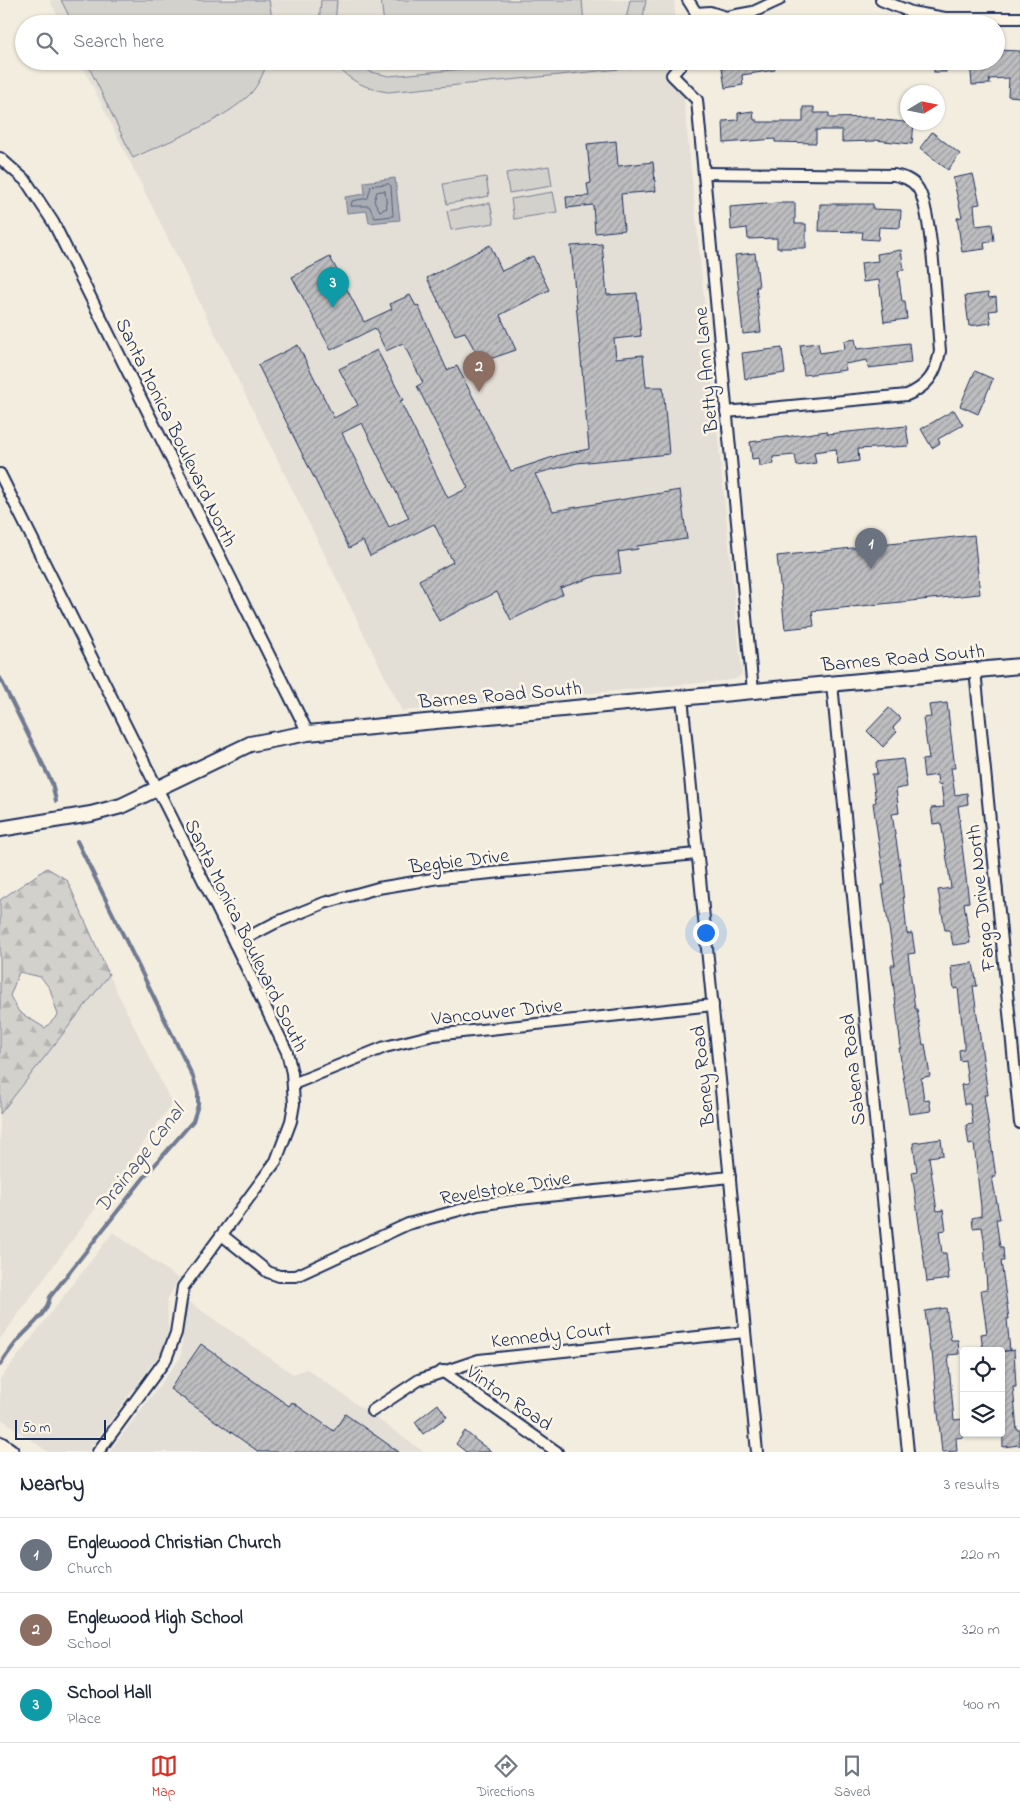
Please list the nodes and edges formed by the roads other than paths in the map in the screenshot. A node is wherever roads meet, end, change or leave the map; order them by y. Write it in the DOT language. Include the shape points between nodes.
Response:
graph roads {
  1 [pos="688,0"];
  2 [pos="778,0"];
  3 [pos="881,0"];
  4 [pos="696,13"];
  5 [pos="718,15"];
  6 [pos="740,15"];
  7 [pos="928,15"];
  8 [pos="1005,18"];
  9 [pos="1020,18"];
  10 [pos="676,70"];
  11 [pos="0,158"];
  12 [pos="705,173"];
  13 [pos="726,412"];
  14 [pos="0,474"];
  15 [pos="1020,666"];
  16 [pos="975,670"];
  17 [pos="832,684"];
  18 [pos="753,691"];
  19 [pos="682,697"];
  20 [pos="308,732"];
  21 [pos="158,790"];
  22 [pos="0,829"];
  23 [pos="697,854"];
  24 [pos="234,944"];
  25 [pos="713,1005"];
  26 [pos="293,1084"];
  27 [pos="1020,1123"];
  28 [pos="730,1177"];
  29 [pos="222,1234"];
  30 [pos="745,1332"];
  31 [pos="442,1371"];
  32 [pos="372,1411"];
  33 [pos="0,1445"];
  34 [pos="10,1452"];
  35 [pos="98,1452"];
  36 [pos="557,1452"];
  37 [pos="758,1452"];
  38 [pos="908,1452"];
  1 -- 4 [label="street"];
  2 -- 6 [label="street"];
  3 -- 7 [label="street"];
  4 -- 5 [label="street"];
  8 -- 9 [label="street"];
  10 -- 12 [label="street, Betty Ann Lane" via="672,75 698,100"];
  11 -- 20 [label="street, Santa Monica Boulevard North" via="26,181 53,222"];
  12 -- 13 [label="street, Betty Ann Lane"];
  12 -- 13 [label="street" via="894,174 907,178 917,186 927,210 940,351 938,366 931,380 907,395"];
  13 -- 18 [label="street, Betty Ann Lane"];
  14 -- 21 [label="street, Santa Monica Boulevard South"];
  15 -- 16 [label="street, Barnes Road South"];
  16 -- 17 [label="street, Barnes Road South"];
  16 -- 27 [label="street, Fargo Drive North"];
  17 -- 18 [label="street, Barnes Road South"];
  17 -- 38 [label="street, Sabena Road"];
  18 -- 19 [label="street, Barnes Road South"];
  19 -- 20 [label="street, Barnes Road South"];
  19 -- 23 [label="street, Beney Road"];
  20 -- 21 [label="street, Barnes Road South" via="250,744"];
  21 -- 22 [label="street, Barnes Road South" via="106,810"];
  21 -- 24 [label="street, Santa Monica Boulevard South"];
  23 -- 24 [label="street, Begbie Drive" via="439,878 378,888 315,906"];
  23 -- 25 [label="street, Beney Road"];
  24 -- 26 [label="street, Santa Monica Boulevard South" via="287,1052"];
  25 -- 26 [label="street, Vancouver Drive" via="434,1035 385,1047"];
  25 -- 28 [label="street, Beney Road"];
  26 -- 29 [label="street, Santa Monica Boulevard South" via="291,1121 284,1144 266,1177"];
  28 -- 29 [label="street, Revelstoke Drive" via="478,1205 408,1224 296,1276 268,1272"];
  28 -- 30 [label="street, Beney Road"];
  29 -- 35 [label="street, Santa Monica Boulevard South" via="183,1287 176,1333 166,1359"];
  30 -- 31 [label="street, Kennedy Court" via="502,1356"];
  30 -- 37 [label="street, Beney Road"];
  31 -- 32 [label="street, Kennedy Court" via="419,1380"];
  31 -- 36 [label="street, Vinton Road"];
  33 -- 34 [label="main road"];
}
